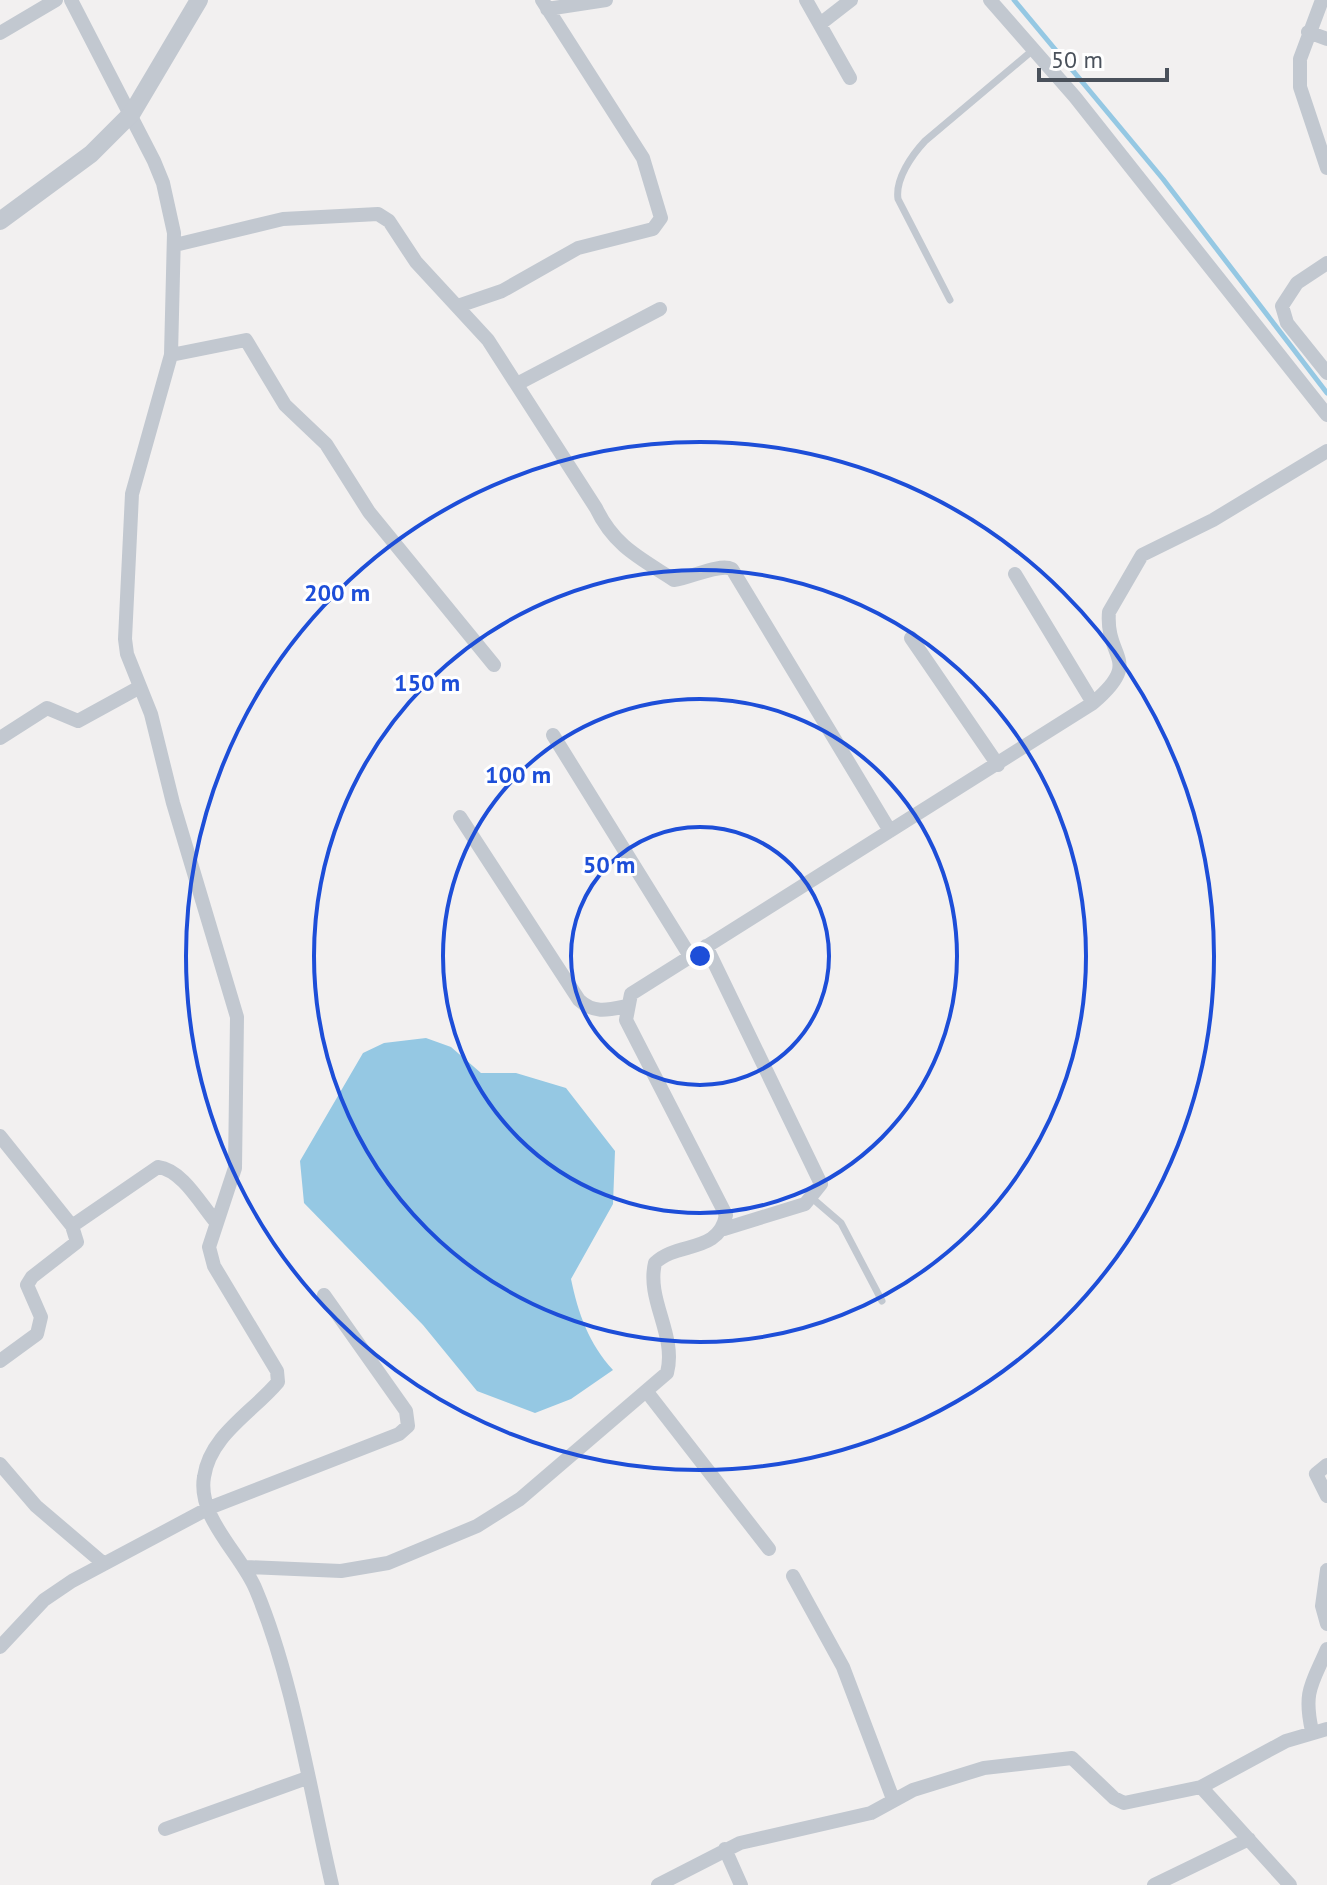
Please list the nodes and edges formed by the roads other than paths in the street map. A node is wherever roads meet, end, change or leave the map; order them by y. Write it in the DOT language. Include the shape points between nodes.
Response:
graph roads {
  1 [pos="56,0"];
  2 [pos="71,0"];
  3 [pos="199,0"];
  4 [pos="606,0"];
  5 [pos="806,0"];
  6 [pos="851,0"];
  7 [pos="990,0"];
  8 [pos="1322,0"];
  9 [pos="545,4"];
  10 [pos="820,24"];
  11 [pos="1308,32"];
  12 [pos="0,33"];
  13 [pos="1327,39"];
  14 [pos="1034,49"];
  15 [pos="850,78"];
  16 [pos="132,113"];
  17 [pos="1327,168"];
  18 [pos="0,221"];
  19 [pos="175,245"];
  20 [pos="1327,263"];
  21 [pos="950,300"];
  22 [pos="458,306"];
  23 [pos="660,309"];
  24 [pos="171,355"];
  25 [pos="1327,373"];
  26 [pos="517,384"];
  27 [pos="1327,415"];
  28 [pos="1327,451"];
  29 [pos="1015,574"];
  30 [pos="911,638"];
  31 [pos="494,665"];
  32 [pos="143,693"];
  33 [pos="1093,703"];
  34 [pos="553,735"];
  35 [pos="0,738"];
  36 [pos="998,765"];
  37 [pos="460,817"];
  38 [pos="890,831"];
  39 [pos="706,946"];
  40 [pos="690,956"];
  41 [pos="627,1006"];
  42 [pos="0,1136"];
  43 [pos="812,1198"];
  44 [pos="215,1221"];
  45 [pos="72,1226"];
  46 [pos="724,1229"];
  47 [pos="324,1295"];
  48 [pos="882,1301"];
  49 [pos="0,1361"];
  50 [pos="647,1392"];
  51 [pos="0,1464"];
  52 [pos="1327,1465"];
  53 [pos="1327,1496"];
  54 [pos="209,1508"];
  55 [pos="769,1549"];
  56 [pos="104,1564"];
  57 [pos="246,1567"];
  58 [pos="1327,1570"];
  59 [pos="793,1576"];
  60 [pos="1327,1624"];
  61 [pos="0,1647"];
  62 [pos="1327,1649"];
  63 [pos="1319,1730"];
  64 [pos="307,1778"];
  65 [pos="1201,1787"];
  66 [pos="893,1799"];
  67 [pos="165,1829"];
  68 [pos="1249,1839"];
  69 [pos="725,1849"];
  70 [pos="332,1885"];
  71 [pos="658,1885"];
  72 [pos="741,1885"];
  73 [pos="1154,1885"];
  74 [pos="1290,1885"];
  1 -- 12 [label="street"];
  2 -- 16 [label="street"];
  3 -- 16 [label="street"];
  4 -- 9 [label="street"];
  5 -- 10 [label="street"];
  6 -- 10 [label="street"];
  7 -- 14 [label="street"];
  8 -- 11 [label="street"];
  9 -- 22 [label="street" via="643,158 661,218 653,229 578,248 502,291"];
  10 -- 15 [label="street"];
  11 -- 13 [label="street"];
  11 -- 17 [label="street" via="1300,59 1300,87"];
  14 -- 21 [label="lane" via="918,148 898,186 898,199"];
  14 -- 27 [label="street"];
  16 -- 18 [label="street" via="91,154"];
  16 -- 19 [label="street" via="163,183"];
  19 -- 22 [label="street" via="255,223 378,214"];
  19 -- 24 [label="street"];
  20 -- 25 [label="street" via="1297,283 1282,306 1287,323"];
  22 -- 26 [label="street"];
  23 -- 26 [label="street"];
  24 -- 31 [label="street" via="246,340 285,405 326,444 369,512"];
  24 -- 32 [label="street" via="132,494 125,639"];
  26 -- 38 [label="street" via="608,533 622,546 674,580 698,577 724,565 732,569"];
  28 -- 33 [label="street" via="1213,520 1157,545 1135,563 1109,612 1120,673"];
  29 -- 33 [label="street"];
  30 -- 36 [label="street"];
  32 -- 35 [label="street" via="78,721 47,708"];
  32 -- 44 [label="street" via="237,1017 235,1168"];
  33 -- 36 [label="street"];
  34 -- 40 [label="street"];
  36 -- 38 [label="street"];
  37 -- 41 [label="street" via="579,1000 602,1011"];
  38 -- 39 [label="street"];
  39 -- 40 [label="street"];
  39 -- 43 [label="street" via="819,1177 821,1184"];
  40 -- 41 [label="street" via="631,994"];
  41 -- 46 [label="street" via="626,1020 726,1215"];
  42 -- 45 [label="street"];
  43 -- 46 [label="street"];
  43 -- 48 [label="lane" via="841,1223"];
  44 -- 45 [label="street" via="178,1177 158,1167"];
  44 -- 54 [label="street" via="209,1247 214,1266 272,1357 278,1382 224,1435 210,1458 203,1479"];
  45 -- 49 [label="street" via="77,1242 27,1285 41,1317 37,1334"];
  46 -- 50 [label="street" via="710,1241 655,1263 670,1360 667,1373"];
  47 -- 54 [label="street" via="406,1411 408,1426"];
  50 -- 55 [label="street"];
  50 -- 57 [label="street" via="520,1499 453,1536 388,1563 341,1571"];
  51 -- 56 [label="street" via="36,1506"];
  52 -- 53 [label="street" via="1316,1474"];
  54 -- 56 [label="street"];
  54 -- 57 [label="street"];
  56 -- 61 [label="street" via="44,1600"];
  57 -- 64 [label="street" via="273,1631"];
  58 -- 60 [label="street" via="1322,1606"];
  59 -- 66 [label="street" via="843,1667"];
  62 -- 63 [label="street" via="1306,1703"];
  63 -- 65 [label="street" via="1286,1741"];
  64 -- 67 [label="street"];
  64 -- 70 [label="street"];
  65 -- 66 [label="street" via="1124,1803 1072,1758 984,1768"];
  65 -- 68 [label="street"];
  66 -- 69 [label="street" via="871,1813"];
  68 -- 73 [label="street"];
  68 -- 74 [label="street"];
  69 -- 71 [label="street"];
  69 -- 72 [label="street"];
}
